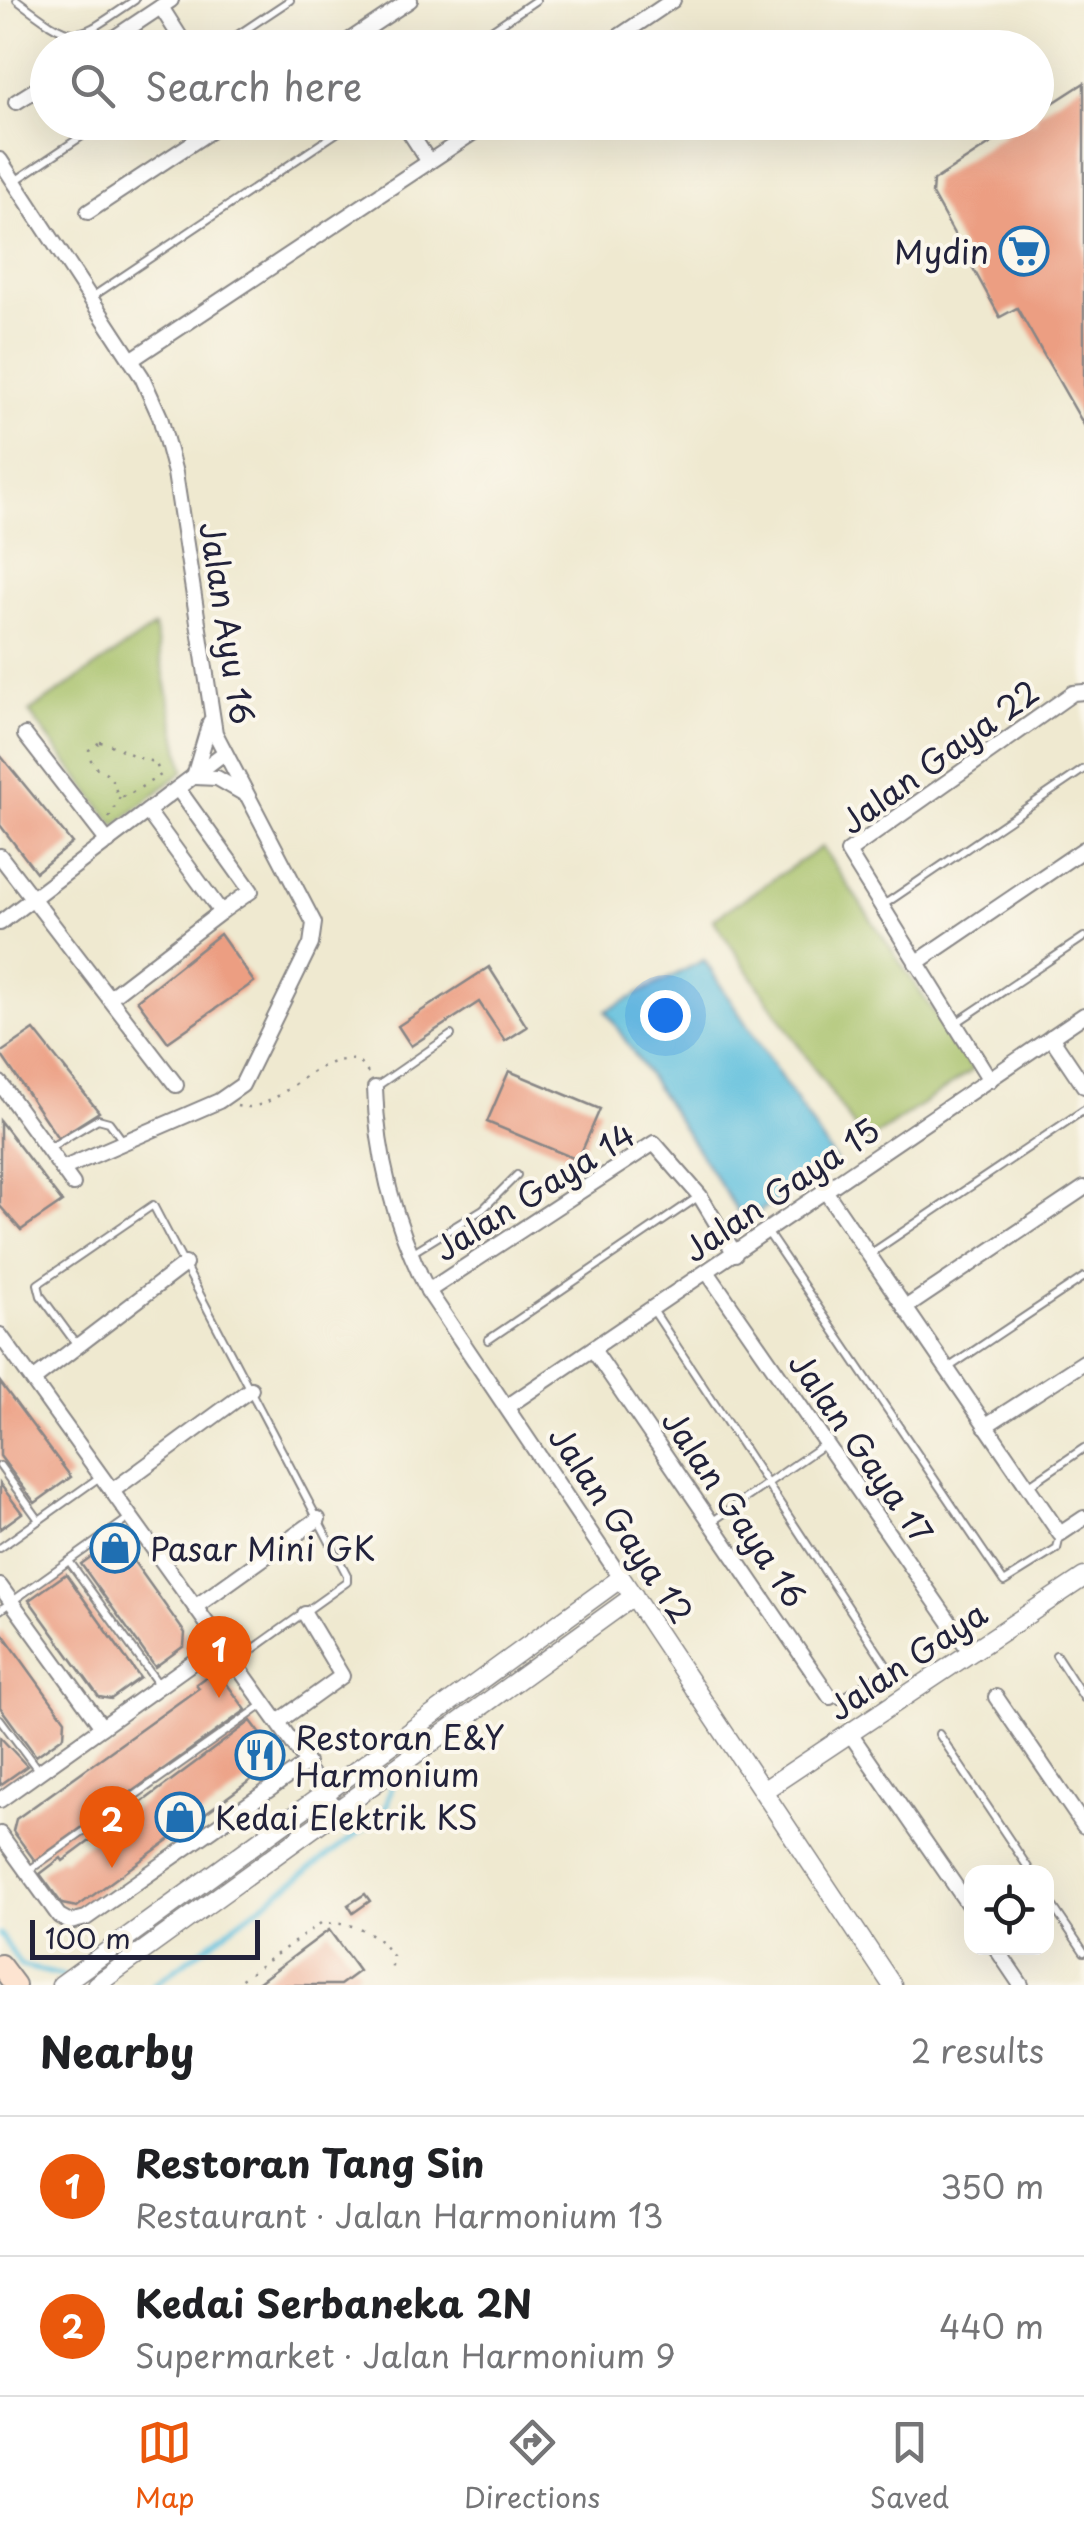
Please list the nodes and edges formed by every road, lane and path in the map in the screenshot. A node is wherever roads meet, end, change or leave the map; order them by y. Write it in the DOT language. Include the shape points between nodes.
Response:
graph roads {
  1 [pos="17,0"];
  2 [pos="135,0"];
  3 [pos="290,0"];
  4 [pos="410,0"];
  5 [pos="536,0"];
  6 [pos="673,0"];
  7 [pos="166,3"];
  8 [pos="56,30"];
  9 [pos="90,30"];
  10 [pos="126,30"];
  11 [pos="179,30"];
  12 [pos="245,30"];
  13 [pos="367,30"];
  14 [pos="492,30"];
  15 [pos="629,30"];
  16 [pos="30,93"];
  17 [pos="16,102"];
  18 [pos="76,140"];
  19 [pos="197,140"];
  20 [pos="325,140"];
  21 [pos="415,140"];
  22 [pos="461,140"];
  23 [pos="0,160"];
  24 [pos="429,162"];
  25 [pos="14,181"];
  26 [pos="88,212"];
  27 [pos="90,298"];
  28 [pos="131,360"];
  29 [pos="1084,692"];
  30 [pos="210,712"];
  31 [pos="25,735"];
  32 [pos="224,753"];
  33 [pos="1084,769"];
  34 [pos="193,777"];
  35 [pos="178,789"];
  36 [pos="122,796"];
  37 [pos="247,796"];
  38 [pos="148,812"];
  39 [pos="109,818"];
  40 [pos="108,842"];
  41 [pos="1084,849"];
  42 [pos="0,856"];
  43 [pos="32,899"];
  44 [pos="880,908"];
  45 [pos="221,912"];
  46 [pos="0,923"];
  47 [pos="1084,937"];
  48 [pos="916,964"];
  49 [pos="108,998"];
  50 [pos="1084,1015"];
  51 [pos="954,1024"];
  52 [pos="452,1035"];
  53 [pos="1051,1037"];
  54 [pos="990,1080"];
  55 [pos="0,1083"];
  56 [pos="176,1084"];
  57 [pos="1084,1086"];
  58 [pos="375,1088"];
  59 [pos="226,1097"];
  60 [pos="1084,1110"];
  61 [pos="124,1144"];
  62 [pos="48,1149"];
  63 [pos="62,1169"];
  64 [pos="517,1175"];
  65 [pos="74,1184"];
  66 [pos="1084,1188"];
  67 [pos="826,1192"];
  68 [pos="700,1196"];
  69 [pos="767,1232"];
  70 [pos="735,1254"];
  71 [pos="869,1254"];
  72 [pos="409,1255"];
  73 [pos="186,1264"];
  74 [pos="708,1273"];
  75 [pos="1084,1277"];
  76 [pos="428,1291"];
  77 [pos="905,1308"];
  78 [pos="653,1310"];
  79 [pos="0,1335"];
  80 [pos="488,1340"];
  81 [pos="78,1346"];
  82 [pos="594,1350"];
  83 [pos="1084,1362"];
  84 [pos="947,1369"];
  85 [pos="32,1380"];
  86 [pos="250,1389"];
  87 [pos="508,1406"];
  88 [pos="985,1426"];
  89 [pos="826,1444"];
  90 [pos="1084,1448"];
  91 [pos="0,1466"];
  92 [pos="101,1476"];
  93 [pos="765,1485"];
  94 [pos="1027,1486"];
  95 [pos="112,1491"];
  96 [pos="130,1517"];
  97 [pos="1084,1518"];
  98 [pos="318,1519"];
  99 [pos="39,1520"];
  100 [pos="712,1522"];
  101 [pos="1060,1534"];
  102 [pos="0,1548"];
  103 [pos="68,1561"];
  104 [pos="622,1578"];
  105 [pos="1084,1578"];
  106 [pos="0,1586"];
  107 [pos="634,1596"];
  108 [pos="6,1606"];
  109 [pos="195,1607"];
  110 [pos="304,1614"];
  111 [pos="221,1642"];
  112 [pos="972,1654"];
  113 [pos="1056,1655"];
  114 [pos="235,1662"];
  115 [pos="160,1686"];
  116 [pos="830,1697"];
  117 [pos="996,1697"];
  118 [pos="1084,1698"];
  119 [pos="265,1704"];
  120 [pos="0,1719"];
  121 [pos="278,1722"];
  122 [pos="102,1727"];
  123 [pos="851,1734"];
  124 [pos="939,1734"];
  125 [pos="307,1763"];
  126 [pos="39,1772"];
  127 [pos="763,1791"];
  128 [pos="334,1799"];
  129 [pos="0,1800"];
  130 [pos="1084,1826"];
  131 [pos="0,1834"];
  132 [pos="1026,1865"];
  133 [pos="28,1872"];
  134 [pos="964,1898"];
  135 [pos="1054,1908"];
  136 [pos="1084,1952"];
  137 [pos="1001,1955"];
  138 [pos="0,1964"];
  139 [pos="391,1975"];
  140 [pos="68,1980"];
  141 [pos="15,1985"];
  142 [pos="96,1985"];
  143 [pos="233,1985"];
  144 [pos="892,1985"];
  145 [pos="1021,1985"];
  1 -- 8 [label="lane"];
  2 -- 9 [label="lane"];
  3 -- 12 [label="lane"];
  4 -- 13 [label="street"];
  5 -- 14 [label="lane"];
  6 -- 15 [label="street"];
  7 -- 10 [label="street"];
  7 -- 11 [label="street"];
  16 -- 17 [label="street"];
  18 -- 25 [label="lane"];
  19 -- 26 [label="street"];
  20 -- 27 [label="lane"];
  21 -- 24 [label="street"];
  22 -- 24 [label="street"];
  23 -- 25 [label="street, Jalan Ayu 16"];
  24 -- 28 [label="street"];
  25 -- 27 [label="street, Jalan Ayu 16"];
  27 -- 28 [label="street, Jalan Ayu 16"];
  28 -- 30 [label="street, Jalan Ayu 16" via="168,441"];
  29 -- 44 [label="street, Jalan Gaya 22" via="1073,693 850,848 850,861"];
  30 -- 32 [label="street, Jalan Ayu 16"];
  30 -- 34 [label="street" via="205,752"];
  31 -- 40 [label="street"];
  32 -- 34 [label="street"];
  32 -- 37 [label="street, Jalan Ayu 16"];
  33 -- 44 [label="lane"];
  34 -- 35 [label="street"];
  34 -- 37 [label="street" via="228,782"];
  35 -- 38 [label="street"];
  35 -- 45 [label="street" via="251,891"];
  36 -- 36 [label="path" via="110,775 92,764 89,750 100,742 155,762 162,774"];
  36 -- 39 [label="path"];
  37 -- 59 [label="street, Jalan Ayu 16" via="310,910 314,933 249,1076"];
  38 -- 40 [label="street"];
  38 -- 45 [label="street"];
  40 -- 43 [label="street"];
  41 -- 48 [label="street"];
  42 -- 43 [label="street"];
  43 -- 46 [label="street"];
  43 -- 49 [label="street"];
  44 -- 48 [label="street, Jalan Gaya 22"];
  45 -- 49 [label="street"];
  47 -- 51 [label="lane"];
  48 -- 51 [label="street, Jalan Gaya 22"];
  49 -- 56 [label="street"];
  50 -- 53 [label="street, Jalan Gaya 15"];
  51 -- 54 [label="street, Jalan Gaya 22"];
  52 -- 58 [label="lane"];
  53 -- 54 [label="street, Jalan Gaya 15"];
  53 -- 57 [label="street"];
  54 -- 67 [label="street, Jalan Gaya 15"];
  55 -- 62 [label="street"];
  58 -- 59 [label="path" via="366,1067 346,1058 320,1065 249,1108"];
  58 -- 72 [label="street, Jalan Gaya 12" via="384,1163"];
  59 -- 61 [label="street, Jalan Ayu 16"];
  60 -- 71 [label="lane"];
  61 -- 62 [label="lane" via="112,1125 98,1119"];
  61 -- 63 [label="street, Jalan Ayu 16"];
  62 -- 63 [label="street"];
  63 -- 65 [label="street"];
  64 -- 72 [label="lane" via="483,1209"];
  66 -- 77 [label="street"];
  67 -- 69 [label="street, Jalan Gaya 15"];
  67 -- 71 [label="street"];
  68 -- 70 [label="street, Jalan Gaya 14"];
  68 -- 76 [label="street, Jalan Gaya 14" via="654,1143"];
  68 -- 80 [label="lane"];
  69 -- 70 [label="street, Jalan Gaya 15"];
  69 -- 101 [label="lane" via="1004,1582 1057,1549"];
  70 -- 74 [label="street, Jalan Gaya 15"];
  71 -- 77 [label="street"];
  72 -- 76 [label="street, Jalan Gaya 12"];
  73 -- 81 [label="street"];
  73 -- 81 [label="lane" via="150,1205 42,1278 40,1296"];
  73 -- 86 [label="lane"];
  74 -- 78 [label="street, Jalan Gaya 15"];
  74 -- 89 [label="street, Jalan Gaya 17"];
  75 -- 84 [label="lane"];
  76 -- 87 [label="street, Jalan Gaya 12"];
  77 -- 84 [label="street"];
  78 -- 82 [label="street, Jalan Gaya 15"];
  78 -- 93 [label="lane"];
  79 -- 85 [label="street"];
  81 -- 85 [label="street"];
  82 -- 87 [label="street, Jalan Gaya 15"];
  82 -- 100 [label="street, Jalan Gaya 16"];
  83 -- 88 [label="street"];
  84 -- 88 [label="street"];
  85 -- 92 [label="street"];
  86 -- 95 [label="street"];
  86 -- 98 [label="lane"];
  87 -- 104 [label="street, Jalan Gaya 12"];
  88 -- 94 [label="street"];
  89 -- 93 [label="lane"];
  89 -- 112 [label="street, Jalan Gaya 17"];
  90 -- 94 [label="lane"];
  91 -- 99 [label="lane"];
  92 -- 95 [label="street"];
  92 -- 99 [label="lane"];
  93 -- 100 [label="lane"];
  93 -- 116 [label="lane" via="889,1668 840,1700"];
  94 -- 101 [label="street"];
  95 -- 96 [label="street"];
  96 -- 103 [label="lane"];
  96 -- 109 [label="street"];
  97 -- 101 [label="street"];
  98 -- 109 [label="street"];
  98 -- 110 [label="lane" via="348,1578"];
  99 -- 102 [label="lane"];
  100 -- 116 [label="street, Jalan Gaya 16"];
  103 -- 108 [label="lane"];
  103 -- 115 [label="lane"];
  104 -- 107 [label="street, Jalan Gaya 12"];
  104 -- 128 [label="street"];
  105 -- 112 [label="street, Jalan Gaya"];
  106 -- 108 [label="street"];
  107 -- 127 [label="street, Jalan Gaya 12"];
  107 -- 128 [label="street"];
  108 -- 122 [label="street"];
  109 -- 111 [label="street"];
  110 -- 114 [label="lane"];
  110 -- 121 [label="street" via="342,1676"];
  111 -- 114 [label="street"];
  111 -- 115 [label="street"];
  112 -- 123 [label="street, Jalan Gaya"];
  113 -- 118 [label="lane"];
  114 -- 119 [label="street"];
  115 -- 122 [label="street"];
  117 -- 130 [label="street"];
  119 -- 121 [label="street"];
  119 -- 133 [label="lane"];
  120 -- 126 [label="lane"];
  121 -- 125 [label="street"];
  122 -- 126 [label="street"];
  123 -- 127 [label="street, Jalan Gaya"];
  123 -- 134 [label="street"];
  124 -- 132 [label="lane"];
  125 -- 128 [label="lane"];
  125 -- 133 [label="street" via="86,1918 70,1922 59,1916"];
  126 -- 129 [label="street"];
  127 -- 144 [label="street, Jalan Gaya 12"];
  128 -- 140 [label="street"];
  128 -- 142 [label="street"];
  131 -- 133 [label="street"];
  135 -- 136 [label="lane"];
  137 -- 145 [label="street"];
  138 -- 141 [label="main road"];
  139 -- 143 [label="path" via="393,1956 377,1935 321,1923"];
}
